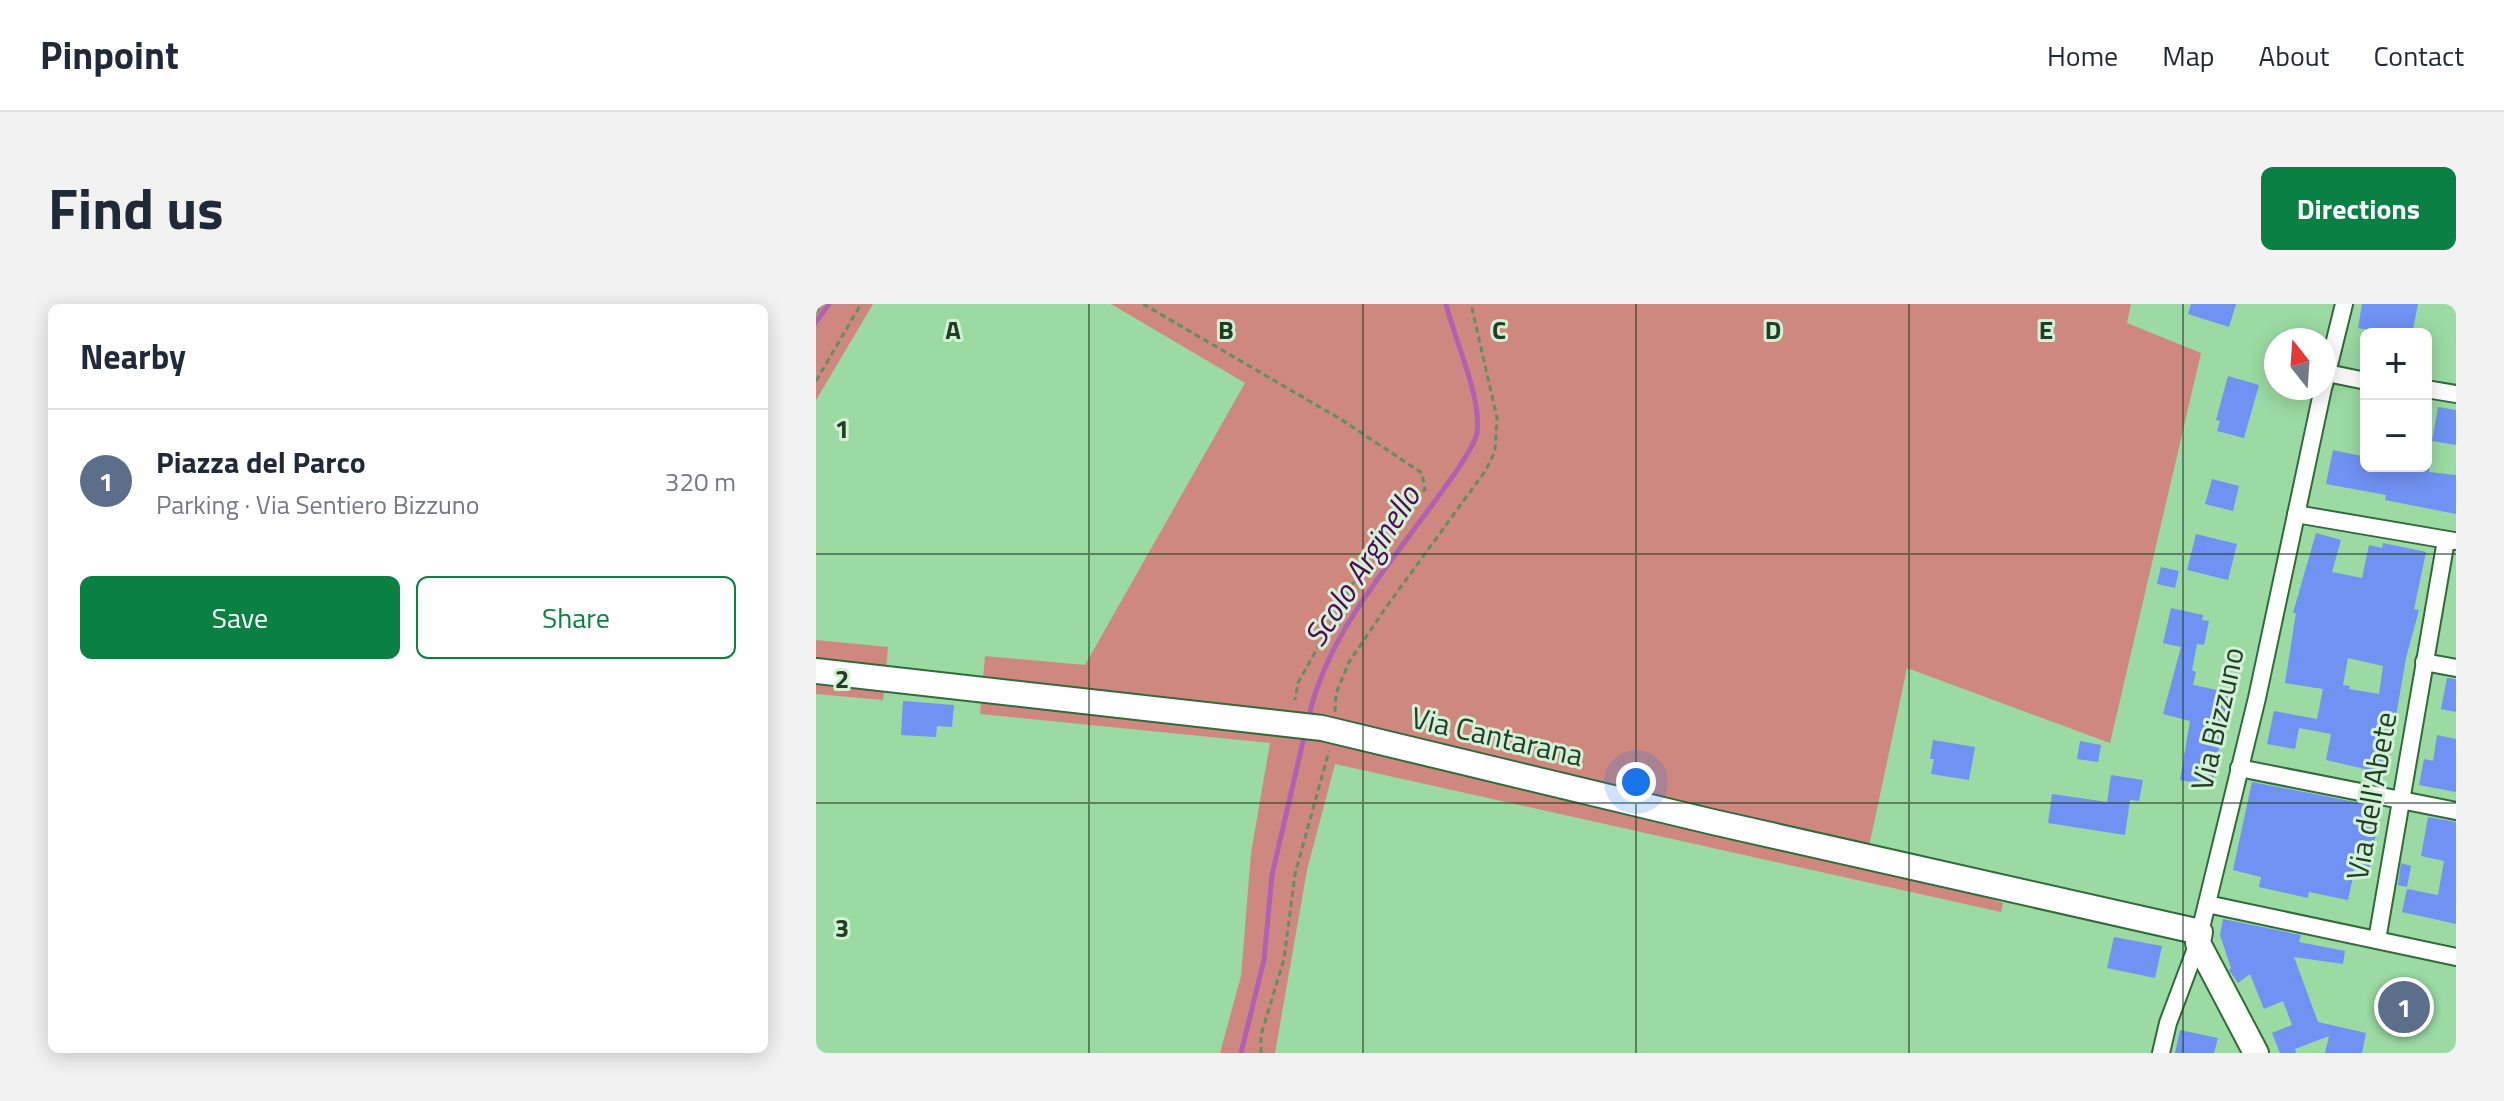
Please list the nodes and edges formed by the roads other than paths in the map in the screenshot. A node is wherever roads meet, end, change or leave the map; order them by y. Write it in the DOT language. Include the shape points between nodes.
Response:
graph roads {
  1 [pos="2344,304"];
  2 [pos="2336,337"];
  3 [pos="2360,381"];
  4 [pos="2336,382"];
  5 [pos="2432,390"];
  6 [pos="2456,394"];
  7 [pos="2321,400"];
  8 [pos="2296,514"];
  9 [pos="2451,541"];
  10 [pos="2424,662"];
  11 [pos="2456,668"];
  12 [pos="816,671"];
  13 [pos="2239,768"];
  14 [pos="2399,799"];
  15 [pos="2456,811"];
  16 [pos="2207,904"];
  17 [pos="2199,937"];
  18 [pos="2377,940"];
  19 [pos="2456,957"];
  20 [pos="2161,1053"];
  21 [pos="2256,1053"];
  1 -- 2 [label="street, Via Bizzuno"];
  3 -- 4 [label="street"];
  5 -- 6 [label="street"];
  7 -- 8 [label="street, Via Bizzuno"];
  8 -- 9 [label="street"];
  8 -- 13 [label="street, Via Bizzuno"];
  9 -- 10 [label="street, Via dell'Abete"];
  10 -- 11 [label="street"];
  10 -- 14 [label="street, Via dell'Abete"];
  12 -- 17 [label="street, Via Cantarana" via="1310,721"];
  13 -- 14 [label="street"];
  13 -- 16 [label="street, Via Bizzuno"];
  14 -- 15 [label="street"];
  14 -- 18 [label="street, Via dell'Abete"];
  16 -- 17 [label="street, Via Bizzuno"];
  16 -- 18 [label="street"];
  17 -- 20 [label="street, Via Bizzuno"];
  17 -- 21 [label="street"];
  18 -- 19 [label="street"];
}
